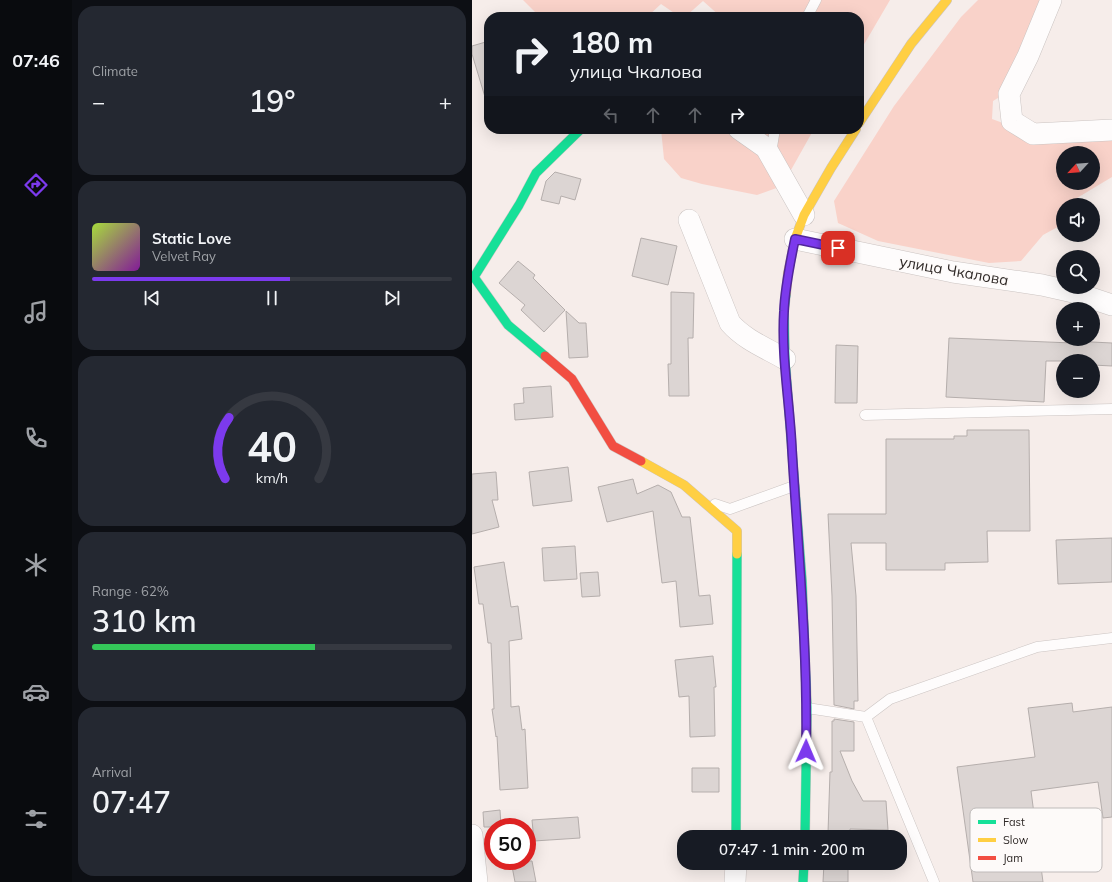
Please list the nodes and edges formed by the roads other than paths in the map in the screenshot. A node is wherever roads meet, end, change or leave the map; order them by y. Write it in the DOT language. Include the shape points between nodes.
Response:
graph roads {
  1 [pos="816,0"];
  2 [pos="947,0"];
  3 [pos="1051,0"];
  4 [pos="810,12"];
  5 [pos="864,116"];
  6 [pos="1112,130"];
  7 [pos="576,134"];
  8 [pos="746,134"];
  9 [pos="774,134"];
  10 [pos="853,134"];
  11 [pos="770,156"];
  12 [pos="804,215"];
  13 [pos="689,220"];
  14 [pos="795,239"];
  15 [pos="1112,305"];
  16 [pos="785,358"];
  17 [pos="1112,409"];
  18 [pos="865,415"];
  19 [pos="794,486"];
  20 [pos="702,501"];
  21 [pos="1112,638"];
  22 [pos="807,708"];
  23 [pos="866,717"];
  24 [pos="736,830"];
  25 [pos="805,830"];
  26 [pos="472,835"];
  27 [pos="736,870"];
  28 [pos="804,870"];
  29 [pos="477,882"];
  30 [pos="736,882"];
  31 [pos="803,882"];
  32 [pos="934,882"];
  1 -- 4 [label="lane"];
  2 -- 5 [label="main road" via="904,52"];
  3 -- 6 [label="street" via="1009,94 1012,122 1032,134"];
  7 -- 20 [label="main road" via="536,173 474,277 508,325 572,379 613,446 684,485"];
  8 -- 11 [label="street" via="766,148"];
  9 -- 11 [label="lane"];
  10 -- 12 [label="main road"];
  11 -- 12 [label="street"];
  12 -- 14 [label="main road"];
  13 -- 16 [label="street" via="730,324 747,338"];
  14 -- 15 [label="street, улица Чкалова" via="953,272 1042,285"];
  14 -- 16 [label="main road" via="784,312"];
  16 -- 19 [label="main road"];
  17 -- 18 [label="lane"];
  19 -- 20 [label="lane" via="730,509"];
  19 -- 22 [label="main road" via="802,581"];
  20 -- 24 [label="main road" via="736,531"];
  21 -- 23 [label="lane" via="1036,648 890,699"];
  22 -- 23 [label="lane"];
  22 -- 25 [label="main road"];
  23 -- 32 [label="lane"];
  26 -- 29 [label="street"];
  27 -- 30 [label="street"];
  28 -- 31 [label="main road"];
}
